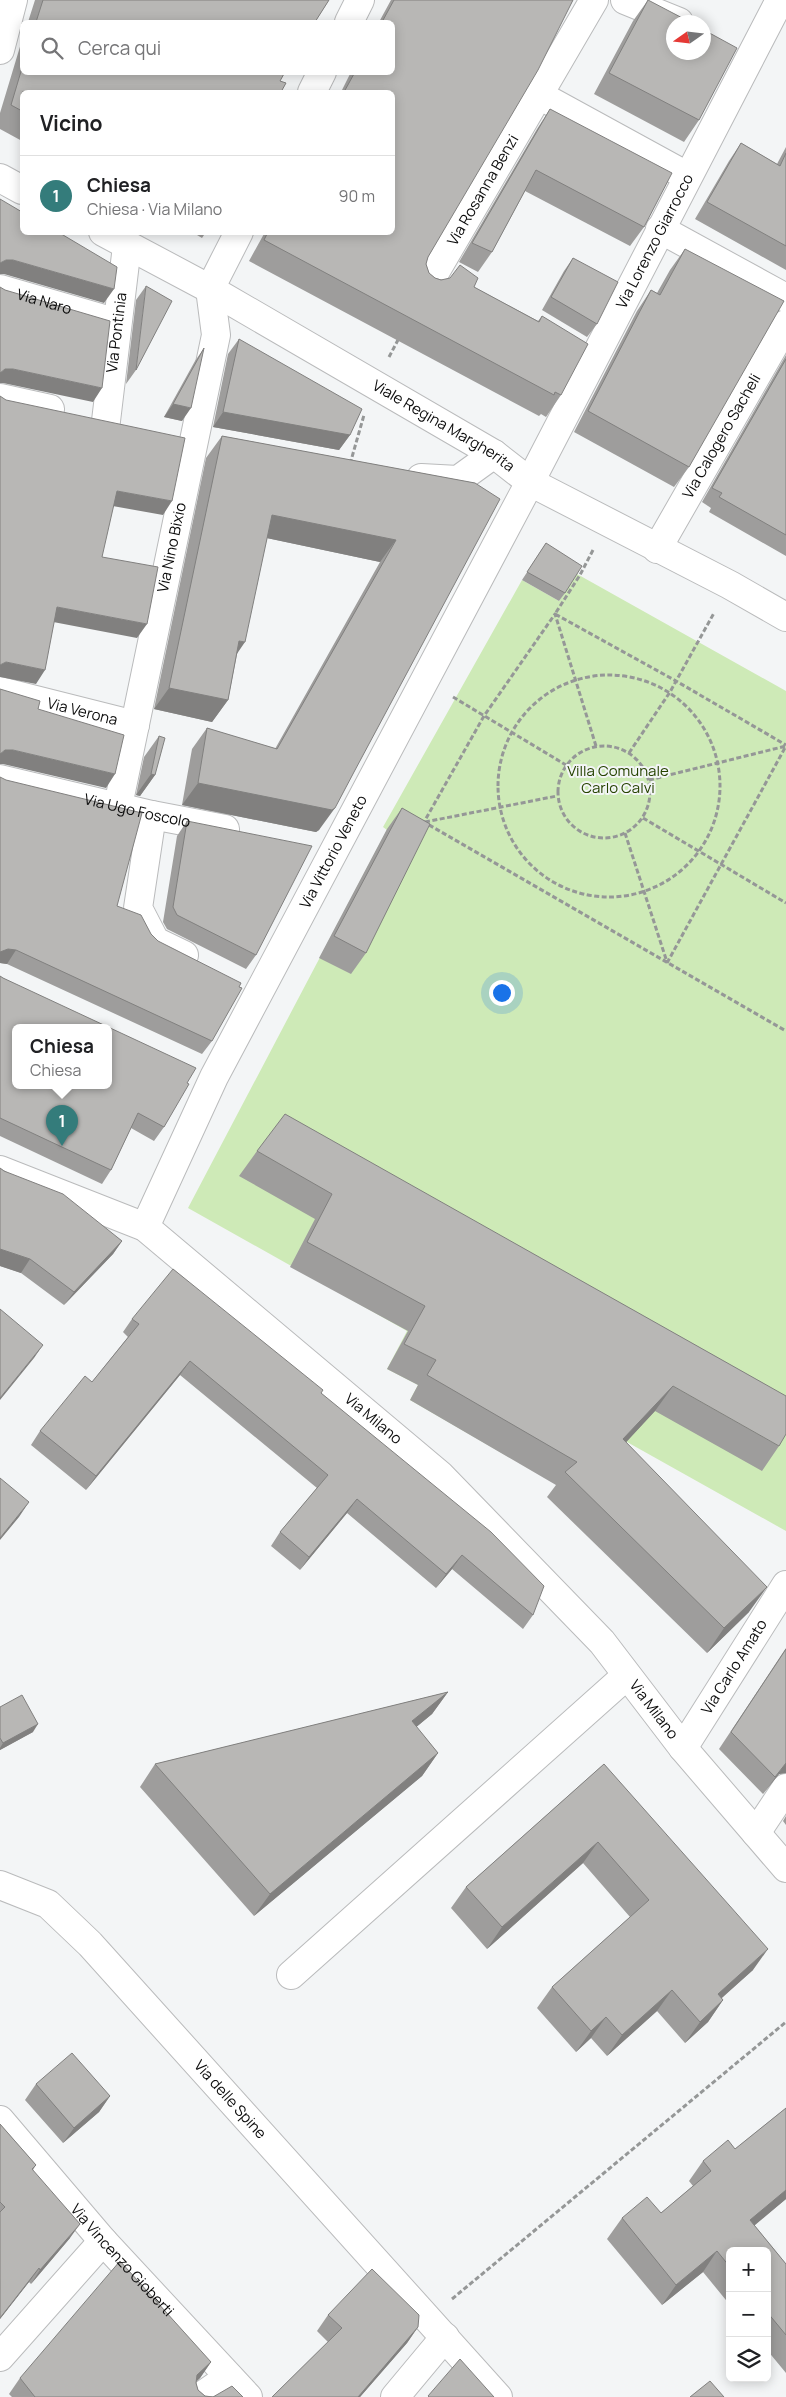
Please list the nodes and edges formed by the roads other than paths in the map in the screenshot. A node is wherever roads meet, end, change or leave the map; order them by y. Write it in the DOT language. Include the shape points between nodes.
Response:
graph roads {
  1 [pos="13,0"];
  2 [pos="360,0"];
  3 [pos="594,0"];
  4 [pos="625,0"];
  5 [pos="780,0"];
  6 [pos="666,17"];
  7 [pos="350,20"];
  8 [pos="0,50"];
  9 [pos="320,75"];
  10 [pos="313,90"];
  11 [pos="539,95"];
  12 [pos="687,176"];
  13 [pos="0,178"];
  14 [pos="20,189"];
  15 [pos="660,228"];
  16 [pos="108,235"];
  17 [pos="237,235"];
  18 [pos="127,246"];
  19 [pos="427,286"];
  20 [pos="0,288"];
  21 [pos="210,289"];
  22 [pos="786,298"];
  23 [pos="118,323"];
  24 [pos="786,324"];
  25 [pos="0,398"];
  26 [pos="106,421"];
  27 [pos="135,428"];
  28 [pos="184,438"];
  29 [pos="223,445"];
  30 [pos="494,454"];
  31 [pos="399,476"];
  32 [pos="530,482"];
  33 [pos="657,549"];
  34 [pos="786,617"];
  35 [pos="0,691"];
  36 [pos="135,725"];
  37 [pos="0,779"];
  38 [pos="118,806"];
  39 [pos="152,815"];
  40 [pos="248,834"];
  41 [pos="305,845"];
  42 [pos="334,851"];
  43 [pos="207,967"];
  44 [pos="232,980"];
  45 [pos="258,993"];
  46 [pos="187,1065"];
  47 [pos="214,1077"];
  48 [pos="0,1170"];
  49 [pos="145,1226"];
  50 [pos="786,1584"];
  51 [pos="626,1676"];
  52 [pos="683,1748"];
  53 [pos="786,1788"];
  54 [pos="756,1833"];
  55 [pos="786,1868"];
  56 [pos="0,1885"];
  57 [pos="291,1975"];
  58 [pos="0,2120"];
  59 [pos="103,2241"];
  60 [pos="437,2328"];
  61 [pos="0,2357"];
  62 [pos="229,2377"];
  63 [pos="200,2397"];
  64 [pos="248,2397"];
  65 [pos="395,2397"];
  66 [pos="498,2397"];
  1 -- 8 [label="street"];
  2 -- 7 [label="street"];
  3 -- 11 [label="street, Via Rosanna Benzi"];
  4 -- 6 [label="street"];
  5 -- 12 [label="street, Via Lorenzo Giarrocco" via="740,49"];
  9 -- 10 [label="street"];
  11 -- 12 [label="street"];
  11 -- 19 [label="street, Via Rosanna Benzi"];
  12 -- 15 [label="street, Via Lorenzo Giarrocco"];
  13 -- 14 [label="street"];
  15 -- 22 [label="street"];
  15 -- 32 [label="street, Via Lorenzo Giarrocco" via="582,353"];
  16 -- 18 [label="street, Viale Regina Margherita"];
  17 -- 21 [label="street"];
  18 -- 21 [label="street, Viale Regina Margherita"];
  18 -- 23 [label="street, Via Pontinia"];
  20 -- 23 [label="street, Via Naro"];
  21 -- 28 [label="street, Via Nino Bixio" via="216,335"];
  21 -- 30 [label="street, Viale Regina Margherita"];
  23 -- 26 [label="street, Via Pontinia"];
  24 -- 33 [label="street, Via Calogero Sacheli"];
  25 -- 26 [label="street"];
  26 -- 27 [label="street"];
  28 -- 29 [label="street"];
  28 -- 36 [label="street, Via Nino Bixio"];
  30 -- 31 [label="street" via="458,480"];
  30 -- 32 [label="street, Viale Regina Margherita"];
  32 -- 33 [label="street, Viale Regina Margherita"];
  32 -- 42 [label="street, Via Vittorio Veneto"];
  33 -- 34 [label="street, Viale Regina Margherita"];
  35 -- 36 [label="street, Via Verona"];
  36 -- 38 [label="street, Via Nino Bixio"];
  37 -- 38 [label="street, Via Ugo Foscolo"];
  38 -- 39 [label="street, Via Ugo Foscolo"];
  39 -- 40 [label="street, Via Ugo Foscolo"];
  39 -- 43 [label="street" via="138,908 155,941"];
  41 -- 42 [label="street"];
  42 -- 45 [label="street, Via Vittorio Veneto"];
  44 -- 45 [label="street"];
  45 -- 47 [label="street, Via Vittorio Veneto"];
  46 -- 47 [label="street"];
  47 -- 49 [label="street, Via Vittorio Veneto"];
  48 -- 49 [label="street, Via Milano"];
  49 -- 51 [label="street, Via Milano" via="440,1475 602,1642"];
  50 -- 52 [label="street, Via Carlo Amato"];
  51 -- 52 [label="street, Via Milano"];
  51 -- 57 [label="street"];
  52 -- 54 [label="street, Via Milano"];
  53 -- 54 [label="street"];
  54 -- 55 [label="street, Via Milano"];
  56 -- 60 [label="street, Via delle Spine" via="48,1904 90,1944"];
  58 -- 59 [label="street, Via Vincenzo Gioberti"];
  59 -- 61 [label="street"];
  59 -- 62 [label="street, Via Vincenzo Gioberti"];
  60 -- 65 [label="street"];
  60 -- 66 [label="street, Via delle Spine"];
  62 -- 63 [label="street"];
  62 -- 64 [label="street, Via Vincenzo Gioberti"];
}
